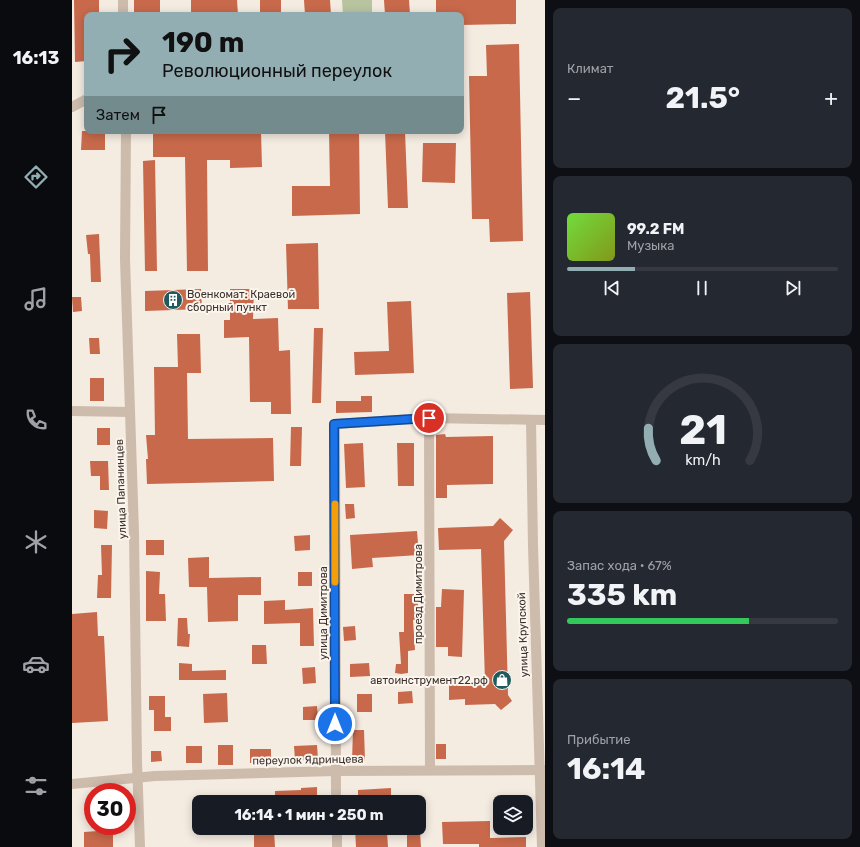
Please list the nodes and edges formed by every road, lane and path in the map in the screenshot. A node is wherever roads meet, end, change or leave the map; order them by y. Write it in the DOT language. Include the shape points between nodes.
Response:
graph roads {
  1 [pos="123,0"];
  2 [pos="123,12"];
  3 [pos="84,101"];
  4 [pos="72,107"];
  5 [pos="126,134"];
  6 [pos="72,411"];
  7 [pos="130,412"];
  8 [pos="429,418"];
  9 [pos="545,420"];
  10 [pos="531,421"];
  11 [pos="430,770"];
  12 [pos="543,770"];
  13 [pos="336,771"];
  14 [pos="138,778"];
  15 [pos="72,784"];
  16 [pos="336,795"];
  17 [pos="337,835"];
  18 [pos="140,847"];
  19 [pos="337,847"];
  20 [pos="542,847"];
  1 -- 2 [label="street"];
  3 -- 4 [label="street"];
  5 -- 7 [label="street, улица Папанинцев" via="125,259"];
  6 -- 7 [label="street"];
  7 -- 14 [label="street, улица Папанинцев"];
  8 -- 10 [label="street"];
  8 -- 11 [label="street, проезд Димитрова"];
  8 -- 13 [label="street, улица Димитрова" via="334,424"];
  9 -- 10 [label="street"];
  10 -- 12 [label="street, улица Крупской" via="533,553"];
  11 -- 12 [label="street, переулок Ядринцева"];
  11 -- 13 [label="street, переулок Ядринцева"];
  12 -- 20 [label="street, улица Крупской"];
  13 -- 14 [label="street, переулок Ядринцева"];
  13 -- 16 [label="street, улица Димитрова"];
  14 -- 15 [label="street, переулок Ядринцева"];
  14 -- 18 [label="street, улица Папанинцев"];
  17 -- 19 [label="street"];
}
